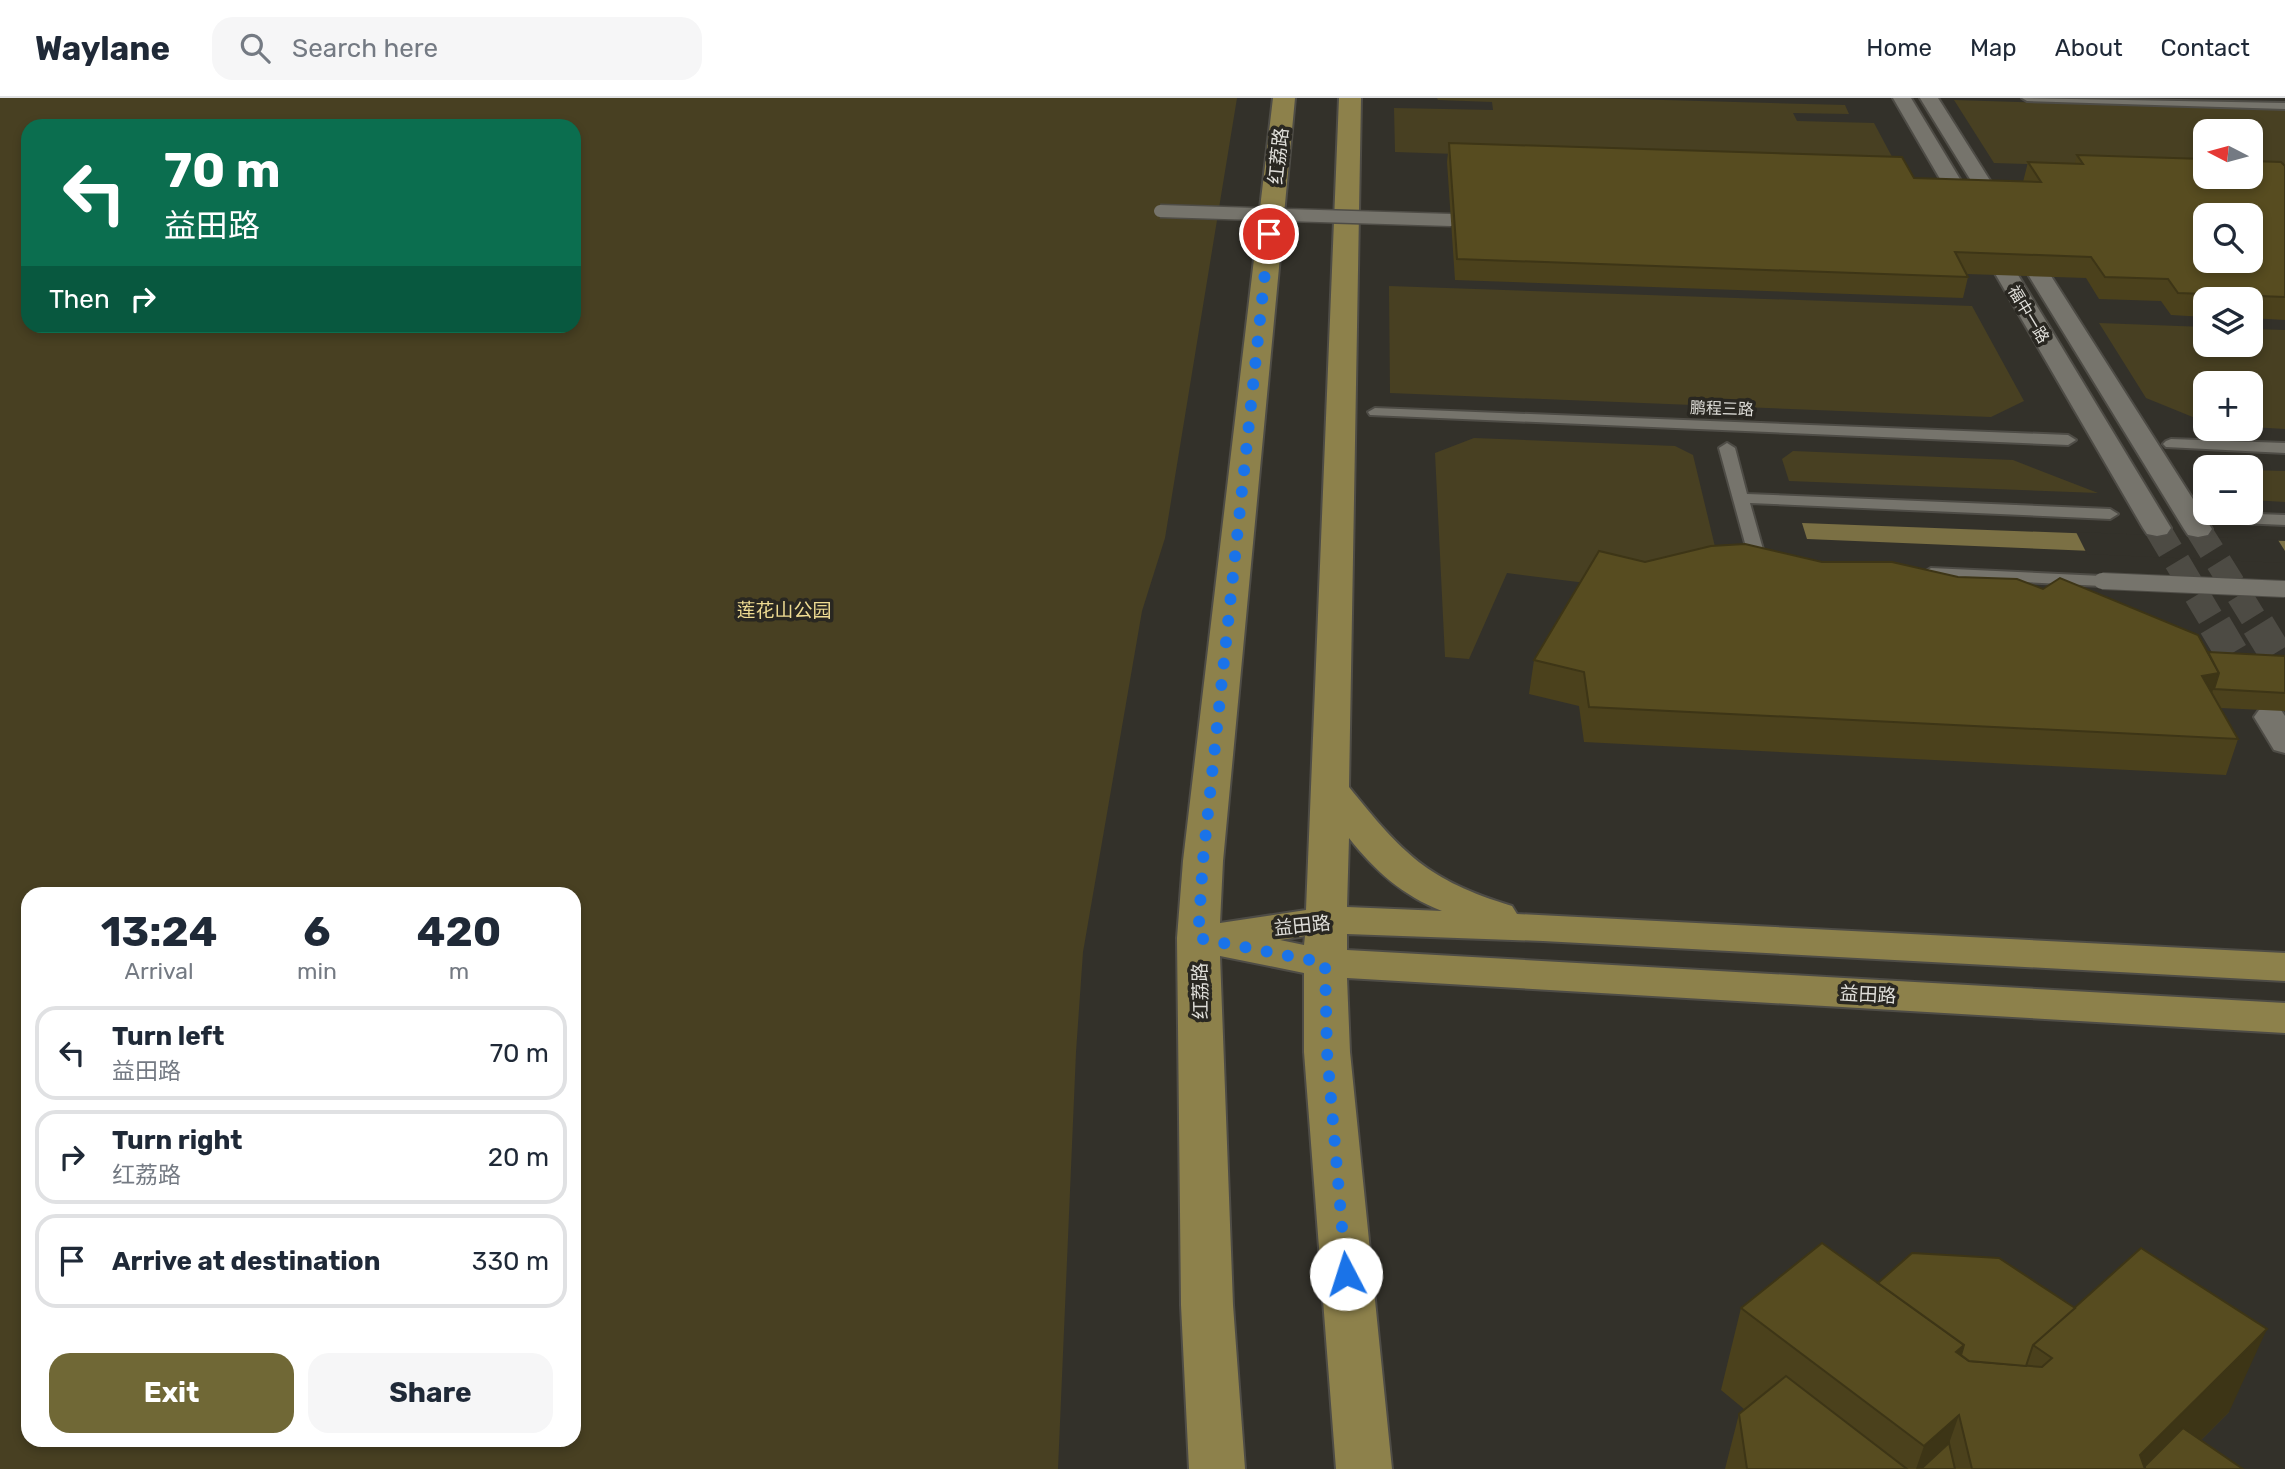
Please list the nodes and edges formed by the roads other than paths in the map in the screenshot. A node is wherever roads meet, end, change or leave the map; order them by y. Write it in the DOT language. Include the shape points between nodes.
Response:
graph roads {
  1 [pos="1284,98"];
  2 [pos="1350,98"];
  3 [pos="1902,98"];
  4 [pos="1929,98"];
  5 [pos="2027,98"];
  6 [pos="2285,106"];
  7 [pos="1993,201"];
  8 [pos="1160,211"];
  9 [pos="1458,221"];
  10 [pos="1972,238"];
  11 [pos="1999,239"];
  12 [pos="2040,276"];
  13 [pos="1376,411"];
  14 [pos="2068,440"];
  15 [pos="2171,444"];
  16 [pos="1727,448"];
  17 [pos="2285,448"];
  18 [pos="1741,498"];
  19 [pos="2193,501"];
  20 [pos="2110,514"];
  21 [pos="2285,520"];
  22 [pos="2263,521"];
  23 [pos="2157,528"];
  24 [pos="1782,566"];
  25 [pos="1931,573"];
  26 [pos="2285,589"];
  27 [pos="1330,788"];
  28 [pos="1543,928"];
  29 [pos="1198,938"];
  30 [pos="1325,941"];
  31 [pos="2285,967"];
  32 [pos="2285,1018"];
  33 [pos="1217,1469"];
  34 [pos="1364,1469"];
  1 -- 29 [label="main road, 红荔路"];
  2 -- 27 [label="main road"];
  3 -- 23 [label="street, 福中一路"];
  4 -- 7 [label="street"];
  5 -- 6 [label="street"];
  8 -- 9 [label="street, bridge"];
  10 -- 11 [label="street"];
  12 -- 19 [label="street, 福中一路"];
  13 -- 14 [label="street, 鹏程三路"];
  15 -- 17 [label="street"];
  16 -- 18 [label="street"];
  18 -- 20 [label="street"];
  18 -- 24 [label="street" via="1759,565"];
  21 -- 22 [label="street"];
  25 -- 26 [label="street, bridge"];
  27 -- 28 [label="main road" via="1379,848 1409,876 1454,900"];
  27 -- 30 [label="main road"];
  28 -- 30 [label="main road, 益田路"];
  28 -- 31 [label="main road, 益田路"];
  29 -- 30 [label="main road, 益田路"];
  29 -- 33 [label="main road, 红荔路" via="1207,1305"];
  30 -- 32 [label="main road, 益田路"];
  30 -- 34 [label="main road" via="1327,1052"];
}
